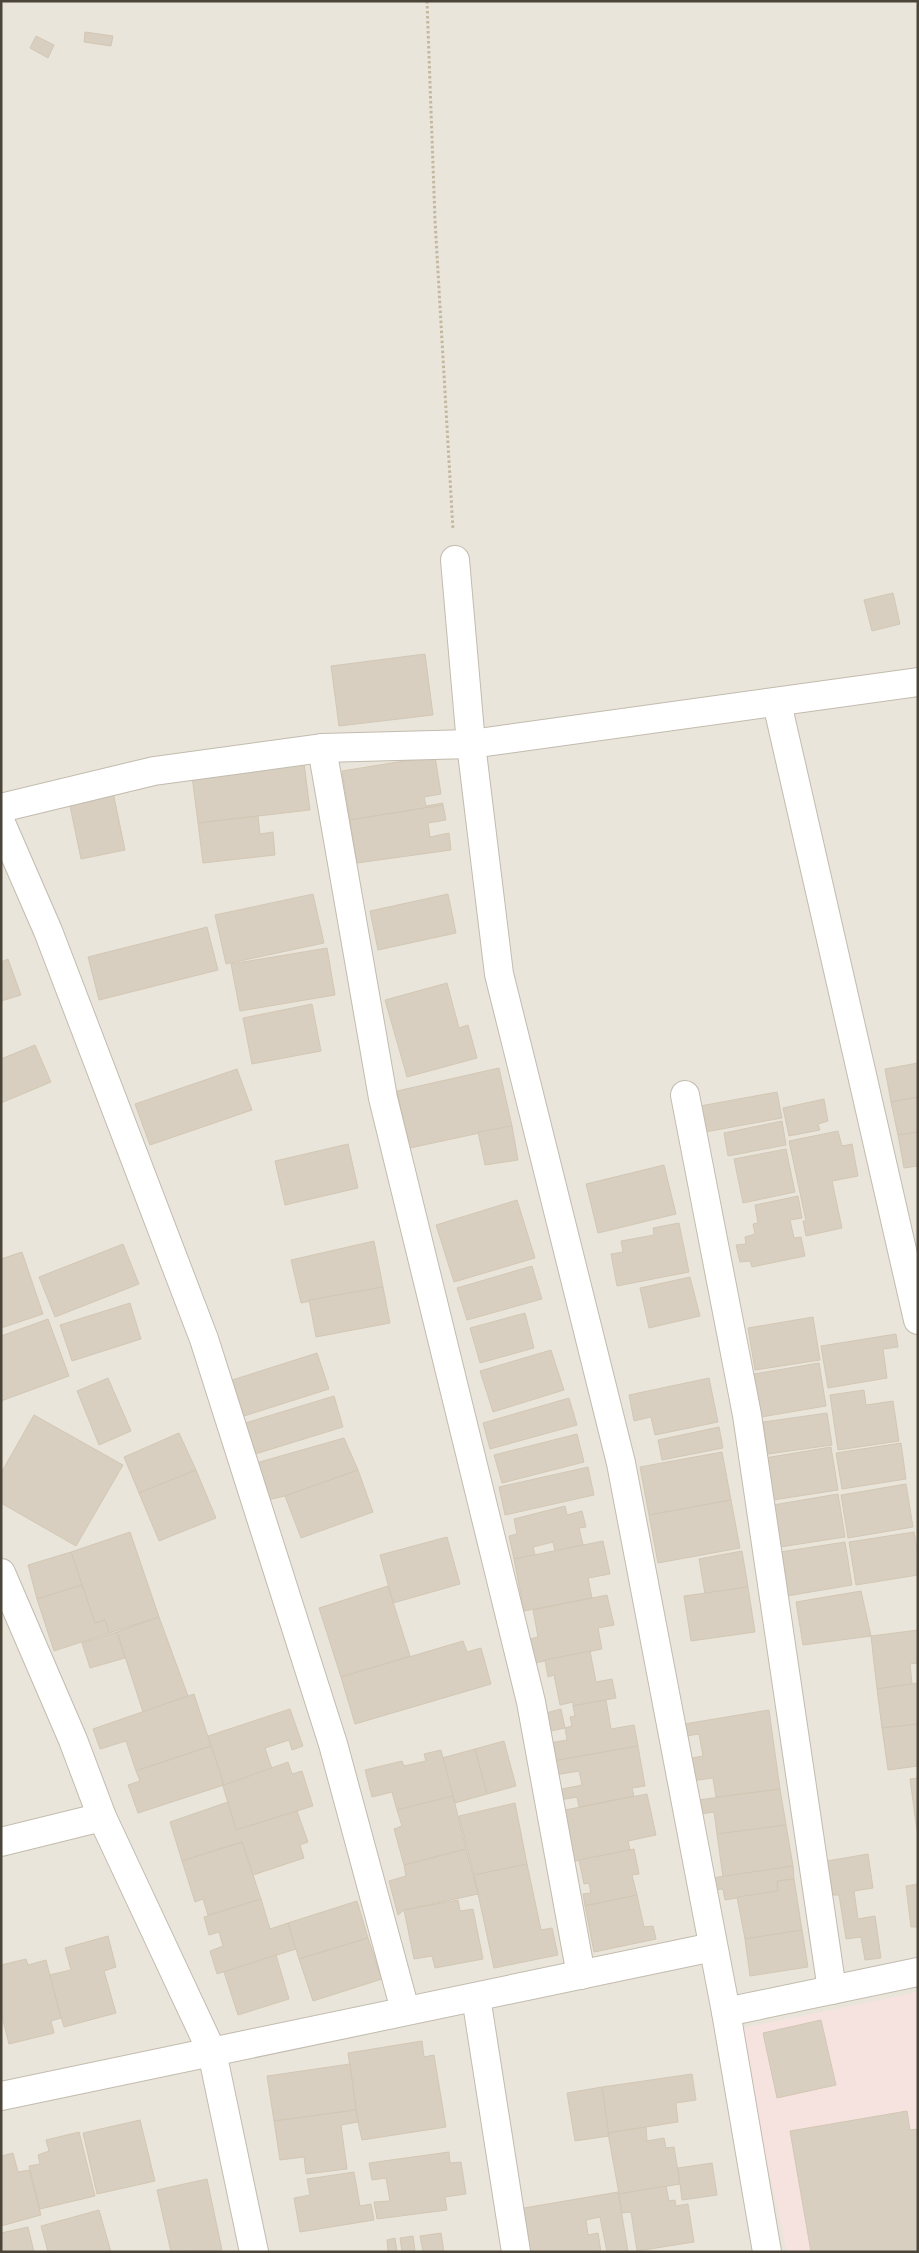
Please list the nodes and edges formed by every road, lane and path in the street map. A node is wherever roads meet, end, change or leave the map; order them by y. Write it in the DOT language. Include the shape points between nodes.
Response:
graph roads {
  1 [pos="427,1"];
  2 [pos="455,560"];
  3 [pos="918,682"];
  4 [pos="777,703"];
  5 [pos="471,744"];
  6 [pos="322,748"];
  7 [pos="1,808"];
  8 [pos="1,823"];
  9 [pos="685,1095"];
  10 [pos="918,1320"];
  11 [pos="1,1573"];
  12 [pos="102,1817"];
  13 [pos="1,1842"];
  14 [pos="713,1947"];
  15 [pos="918,1972"];
  16 [pos="581,1975"];
  17 [pos="832,1990"];
  18 [pos="476,1997"];
  19 [pos="406,2010"];
  20 [pos="726,2012"];
  21 [pos="212,2052"];
  22 [pos="1,2096"];
  23 [pos="254,2252"];
  24 [pos="516,2252"];
  25 [pos="767,2252"];
  1 -- 2 [label="path" via="435,220"];
  2 -- 5 [label="street"];
  3 -- 4 [label="street"];
  4 -- 5 [label="street"];
  4 -- 10 [label="street"];
  5 -- 6 [label="street"];
  5 -- 14 [label="street" via="499,974 621,1463"];
  6 -- 7 [label="street" via="154,771"];
  6 -- 16 [label="street" via="382,1098 531,1702"];
  8 -- 19 [label="street" via="48,931 204,1339 332,1744"];
  9 -- 17 [label="street" via="748,1415"];
  11 -- 12 [label="street" via="73,1740"];
  12 -- 13 [label="street"];
  12 -- 21 [label="street"];
  14 -- 16 [label="street"];
  14 -- 20 [label="street"];
  15 -- 17 [label="street"];
  16 -- 18 [label="street"];
  17 -- 20 [label="street"];
  18 -- 19 [label="street"];
  18 -- 24 [label="street"];
  19 -- 21 [label="street"];
  20 -- 25 [label="street"];
  21 -- 22 [label="street"];
  21 -- 23 [label="street"];
}
